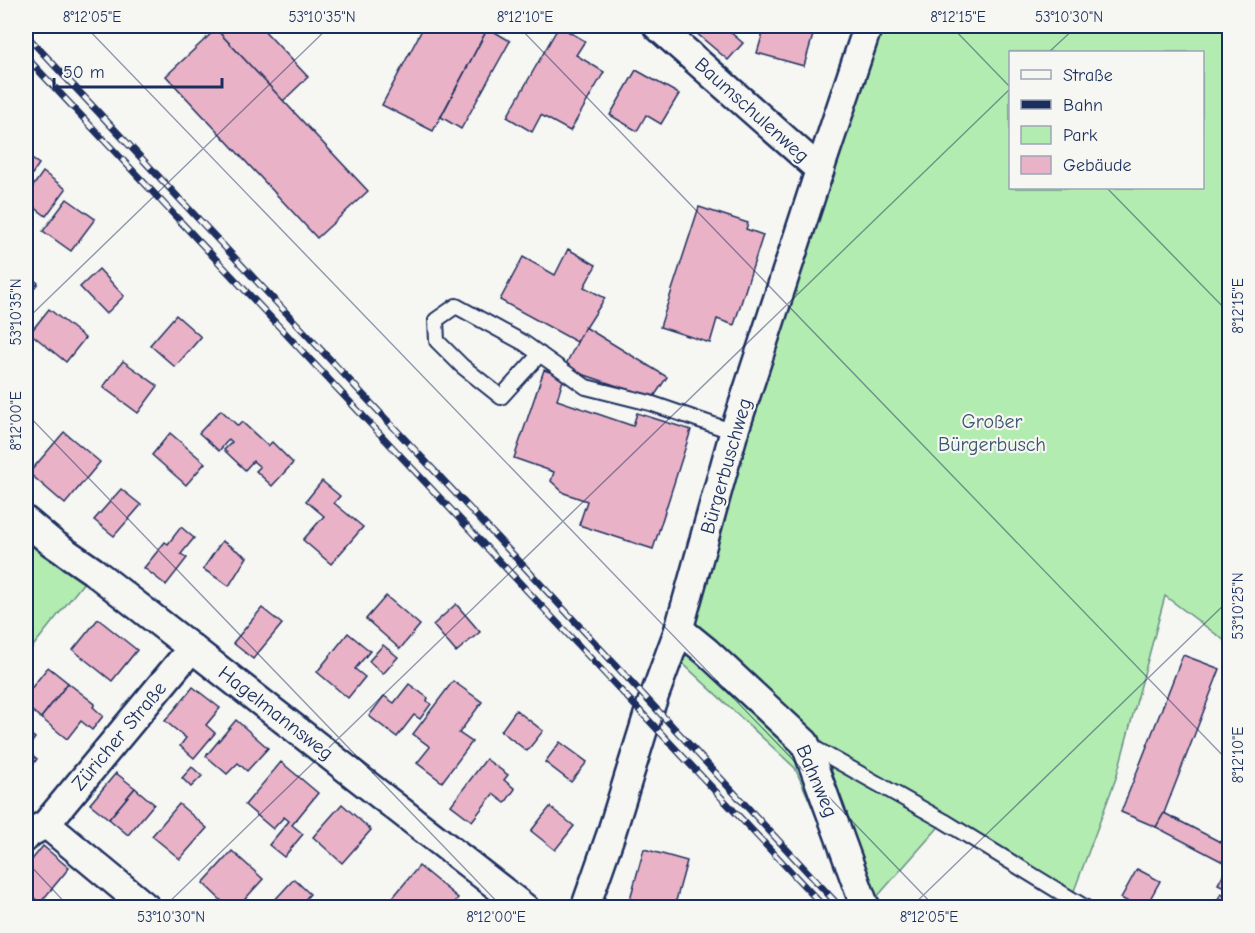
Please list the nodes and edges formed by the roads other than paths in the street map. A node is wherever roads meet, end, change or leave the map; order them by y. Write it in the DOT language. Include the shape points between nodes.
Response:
graph roads {
  1 [pos="657,26"];
  2 [pos="868,26"];
  3 [pos="820,170"];
  4 [pos="540,354"];
  5 [pos="734,432"];
  6 [pos="26,521"];
  7 [pos="679,629"];
  8 [pos="192,648"];
  9 [pos="805,743"];
  10 [pos="36,831"];
  11 [pos="147,908"];
  12 [pos="525,908"];
  13 [pos="585,908"];
  14 [pos="867,908"];
  15 [pos="1086,908"];
  1 -- 3 [label="street, Baumschulenweg"];
  2 -- 3 [label="street, Bürgerbuschweg"];
  3 -- 5 [label="street, Bürgerbuschweg"];
  4 -- 4 [label="lane" via="456,306 436,320 437,341 501,397"];
  4 -- 5 [label="lane" via="586,387 650,403"];
  5 -- 7 [label="street, Bürgerbuschweg"];
  6 -- 8 [label="street, Hagelmannsweg"];
  7 -- 9 [label="street, Bahnweg"];
  7 -- 13 [label="street, Bürgerbuschweg"];
  8 -- 10 [label="street, Züricher Straße"];
  8 -- 12 [label="street, Hagelmannsweg"];
  9 -- 14 [label="street, Bahnweg"];
  9 -- 15 [label="lane" via="944,821"];
  10 -- 11 [label="street, Züricher Straße"];
}
